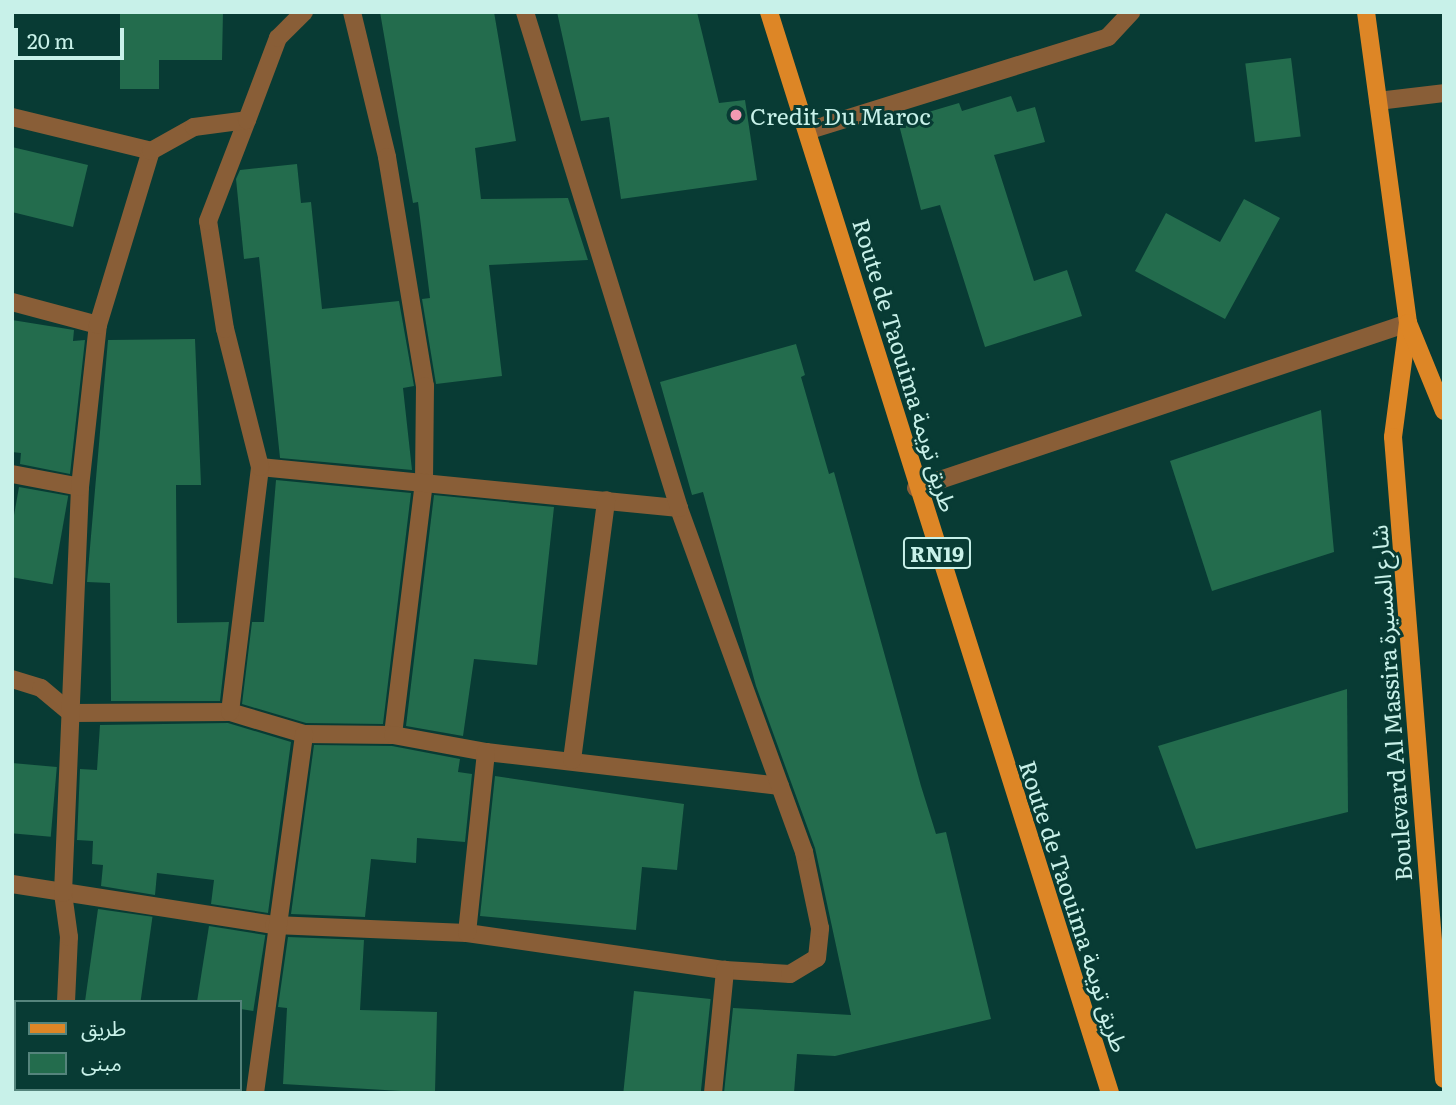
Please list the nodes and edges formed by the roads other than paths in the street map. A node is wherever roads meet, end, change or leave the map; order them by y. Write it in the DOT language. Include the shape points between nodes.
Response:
graph roads {
  1 [pos="304,12"];
  2 [pos="352,12"];
  3 [pos="525,12"];
  4 [pos="769,12"];
  5 [pos="1130,12"];
  6 [pos="1366,12"];
  7 [pos="1444,93"];
  8 [pos="1378,101"];
  9 [pos="12,117"];
  10 [pos="247,120"];
  11 [pos="810,130"];
  12 [pos="151,151"];
  13 [pos="12,302"];
  14 [pos="1408,323"];
  15 [pos="98,325"];
  16 [pos="1444,411"];
  17 [pos="260,467"];
  18 [pos="12,474"];
  19 [pos="424,482"];
  20 [pos="80,487"];
  21 [pos="916,488"];
  22 [pos="606,500"];
  23 [pos="679,508"];
  24 [pos="12,679"];
  25 [pos="230,712"];
  26 [pos="71,713"];
  27 [pos="304,734"];
  28 [pos="393,735"];
  29 [pos="486,752"];
  30 [pos="572,760"];
  31 [pos="780,786"];
  32 [pos="12,884"];
  33 [pos="63,893"];
  34 [pos="274,925"];
  35 [pos="467,933"];
  36 [pos="725,970"];
  37 [pos="66,1000"];
  38 [pos="1444,1079"];
  39 [pos="255,1093"];
  40 [pos="713,1093"];
  41 [pos="1110,1093"];
  1 -- 10 [label="street" via="278,38"];
  2 -- 19 [label="street" via="387,157 425,386"];
  3 -- 23 [label="street"];
  4 -- 11 [label="main road, Route de Taouima طريق تويمة / RN19"];
  5 -- 11 [label="street" via="1108,37"];
  6 -- 8 [label="main road, Boulevard Al Massira شارع المسيرة"];
  7 -- 8 [label="street"];
  8 -- 14 [label="main road, Boulevard Al Massira شارع المسيرة"];
  9 -- 12 [label="street"];
  10 -- 12 [label="street" via="194,127"];
  10 -- 17 [label="street" via="208,220 225,329"];
  11 -- 21 [label="main road, Route de Taouima طريق تويمة / RN19"];
  12 -- 15 [label="street"];
  13 -- 15 [label="street"];
  14 -- 16 [label="main road, Boulevard Al Massira شارع المسيرة"];
  14 -- 21 [label="street"];
  14 -- 38 [label="main road, Boulevard Al Massira شارع المسيرة" via="1393,437"];
  15 -- 20 [label="street"];
  17 -- 19 [label="street"];
  17 -- 25 [label="street"];
  18 -- 20 [label="street"];
  19 -- 22 [label="street"];
  19 -- 28 [label="street"];
  20 -- 26 [label="street"];
  21 -- 41 [label="main road, Route de Taouima طريق تويمة / RN19"];
  22 -- 23 [label="street"];
  22 -- 30 [label="street"];
  23 -- 31 [label="street"];
  24 -- 26 [label="street" via="41,688"];
  25 -- 26 [label="street"];
  25 -- 27 [label="street"];
  26 -- 33 [label="street"];
  27 -- 28 [label="street"];
  27 -- 34 [label="street"];
  28 -- 29 [label="street"];
  29 -- 30 [label="street"];
  29 -- 35 [label="street"];
  30 -- 31 [label="street"];
  31 -- 36 [label="street" via="815,888 820,928 817,958 790,974"];
  32 -- 33 [label="street"];
  33 -- 34 [label="street"];
  33 -- 37 [label="street" via="69,937"];
  34 -- 35 [label="street"];
  34 -- 39 [label="street"];
  35 -- 36 [label="street"];
  36 -- 40 [label="street"];
}
